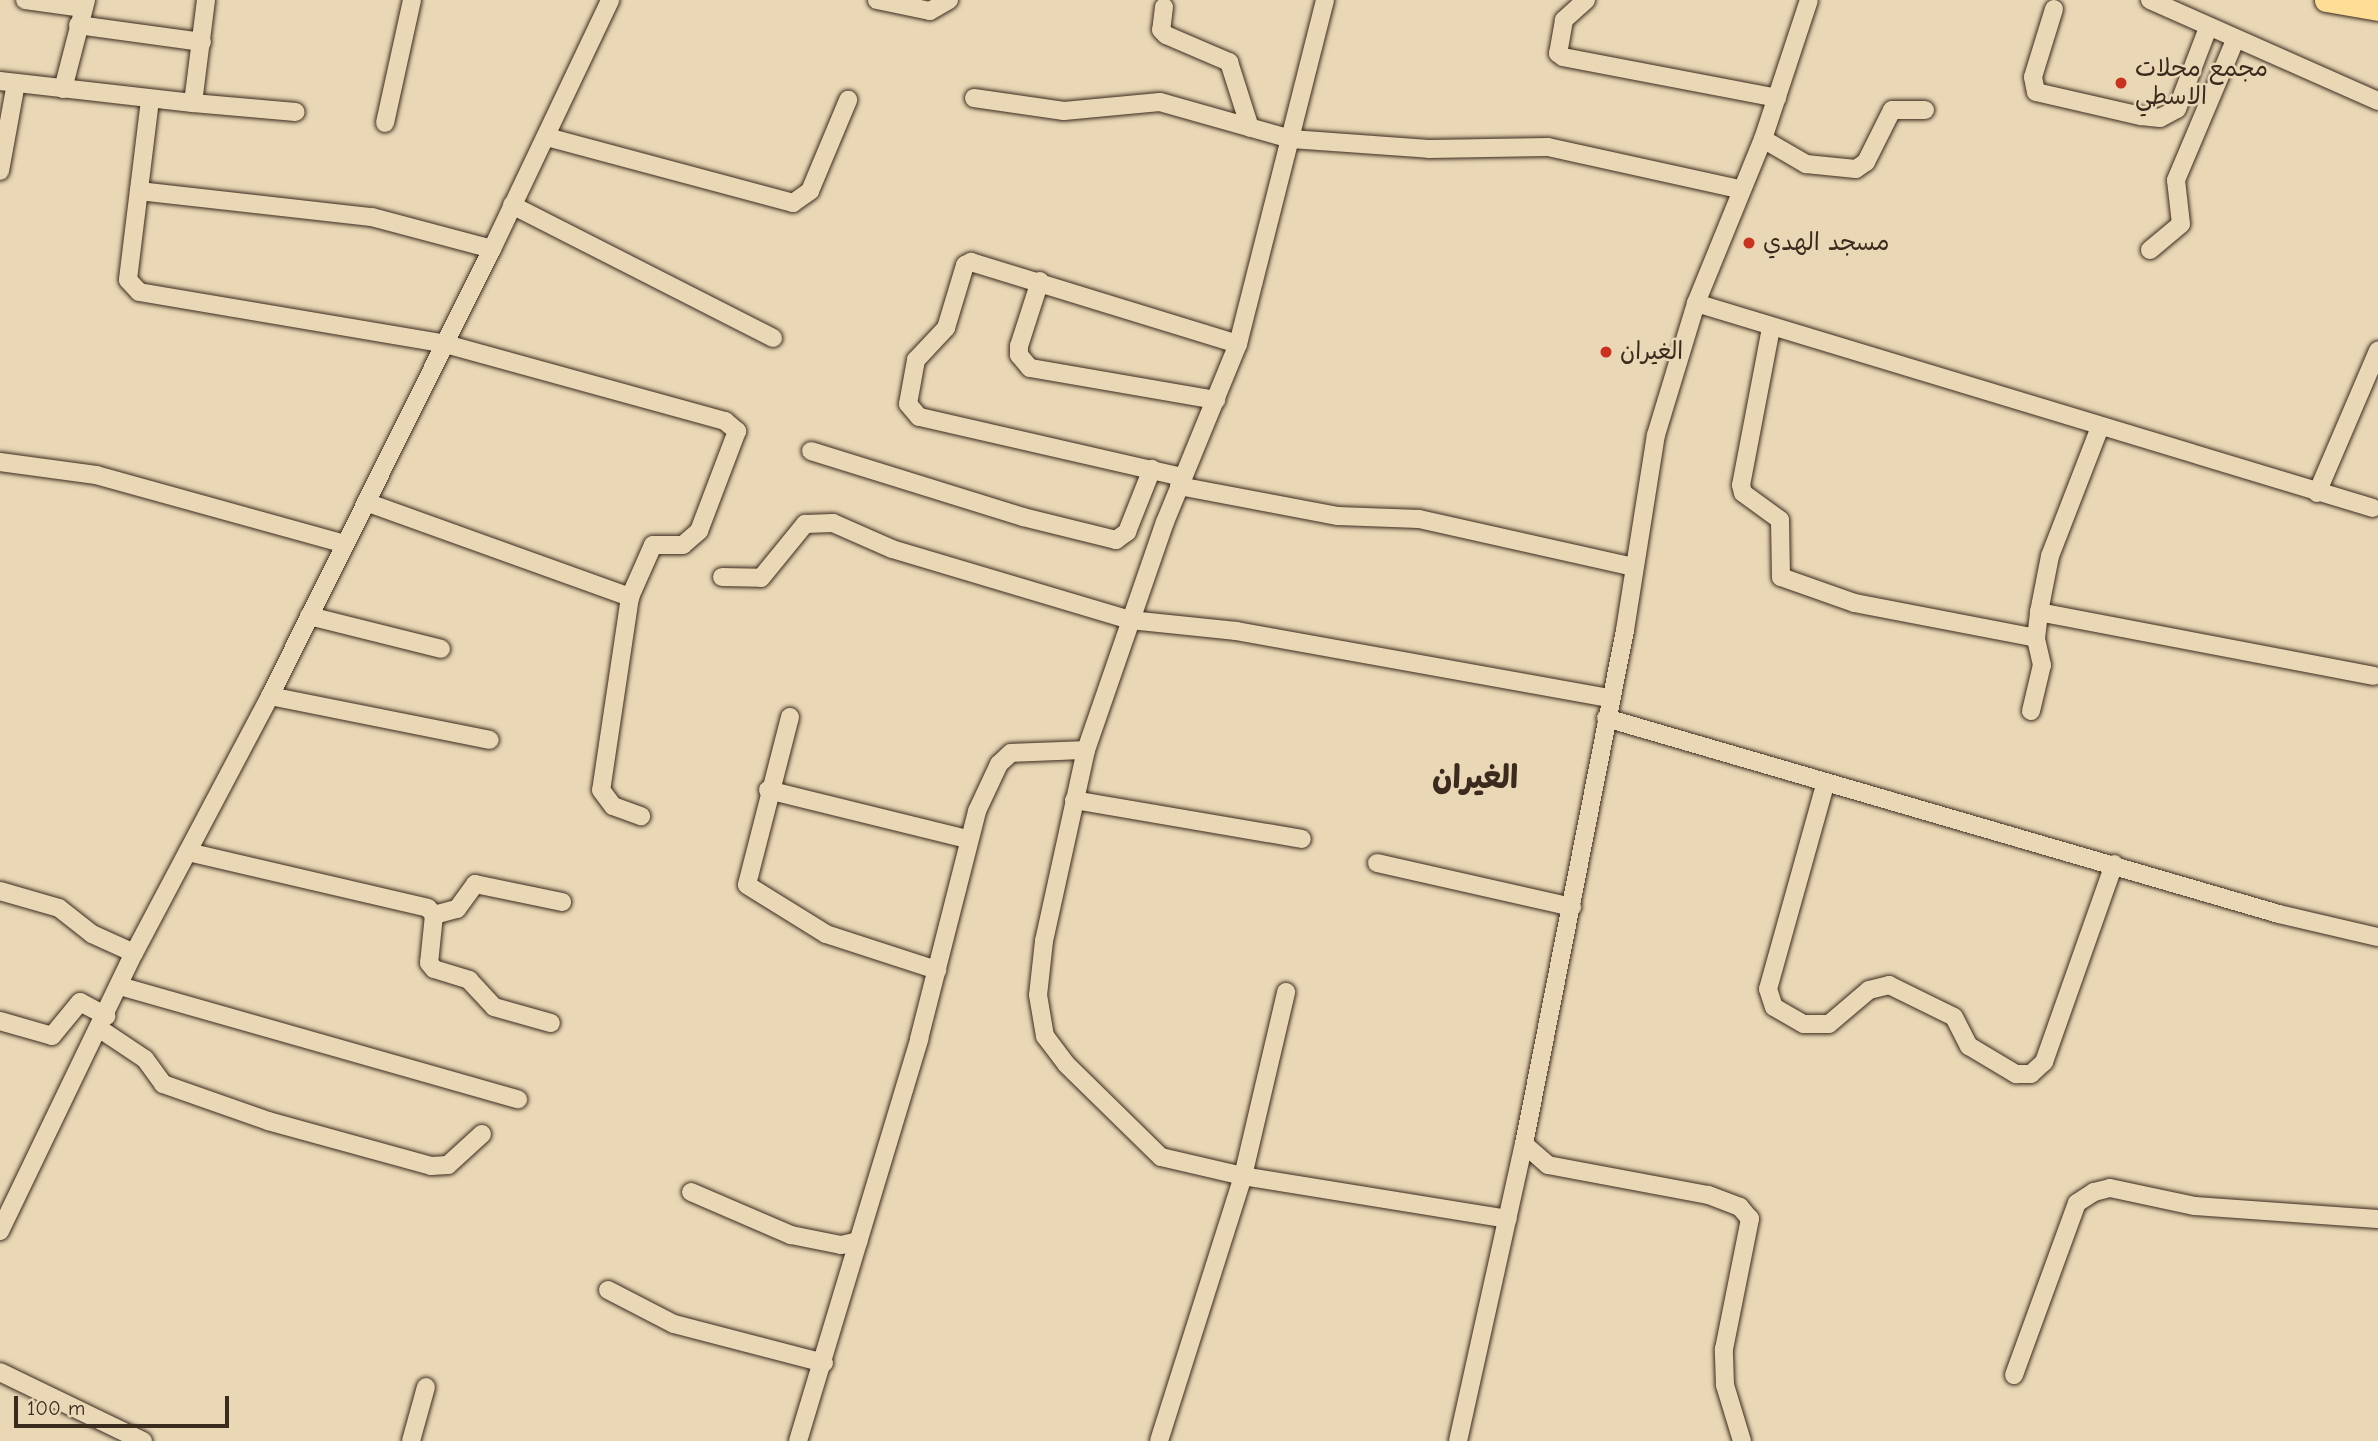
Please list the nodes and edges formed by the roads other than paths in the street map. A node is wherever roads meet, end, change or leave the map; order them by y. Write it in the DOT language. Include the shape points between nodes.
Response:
graph roads {
  1 [pos="25,0"];
  2 [pos="206,0"];
  3 [pos="412,0"];
  4 [pos="610,0"];
  5 [pos="877,0"];
  6 [pos="949,0"];
  7 [pos="1325,0"];
  8 [pos="1586,0"];
  9 [pos="1809,0"];
  10 [pos="2150,0"];
  11 [pos="2326,0"];
  12 [pos="1164,7"];
  13 [pos="2054,9"];
  14 [pos="2378,9"];
  15 [pos="82,11"];
  16 [pos="2208,28"];
  17 [pos="2235,40"];
  18 [pos="202,42"];
  19 [pos="8,82"];
  20 [pos="64,89"];
  21 [pos="974,99"];
  22 [pos="1777,99"];
  23 [pos="150,100"];
  24 [pos="848,100"];
  25 [pos="2378,101"];
  26 [pos="193,103"];
  27 [pos="1925,110"];
  28 [pos="296,112"];
  29 [pos="385,123"];
  30 [pos="1250,128"];
  31 [pos="547,137"];
  32 [pos="1291,139"];
  33 [pos="1763,139"];
  34 [pos="3,144"];
  35 [pos="0,172"];
  36 [pos="1739,190"];
  37 [pos="139,191"];
  38 [pos="512,205"];
  39 [pos="492,249"];
  40 [pos="2150,250"];
  41 [pos="1040,281"];
  42 [pos="1696,303"];
  43 [pos="1771,328"];
  44 [pos="773,338"];
  45 [pos="442,343"];
  46 [pos="1238,344"];
  47 [pos="2378,351"];
  48 [pos="1216,400"];
  49 [pos="2100,427"];
  50 [pos="811,450"];
  51 [pos="0,462"];
  52 [pos="1152,469"];
  53 [pos="1180,481"];
  54 [pos="2317,493"];
  55 [pos="366,502"];
  56 [pos="2373,508"];
  57 [pos="344,544"];
  58 [pos="1633,567"];
  59 [pos="722,577"];
  60 [pos="630,597"];
  61 [pos="2039,612"];
  62 [pos="309,616"];
  63 [pos="1130,620"];
  64 [pos="2036,639"];
  65 [pos="441,649"];
  66 [pos="2374,676"];
  67 [pos="270,696"];
  68 [pos="1609,698"];
  69 [pos="2031,711"];
  70 [pos="790,717"];
  71 [pos="1606,718"];
  72 [pos="490,740"];
  73 [pos="1086,750"];
  74 [pos="1825,785"];
  75 [pos="768,790"];
  76 [pos="1074,800"];
  77 [pos="641,816"];
  78 [pos="968,839"];
  79 [pos="1302,839"];
  80 [pos="188,852"];
  81 [pos="1377,863"];
  82 [pos="2114,864"];
  83 [pos="0,891"];
  84 [pos="562,902"];
  85 [pos="1572,906"];
  86 [pos="434,915"];
  87 [pos="2378,937"];
  88 [pos="134,953"];
  89 [pos="937,970"];
  90 [pos="120,986"];
  91 [pos="1286,992"];
  92 [pos="0,1021"];
  93 [pos="103,1022"];
  94 [pos="551,1023"];
  95 [pos="518,1099"];
  96 [pos="482,1134"];
  97 [pos="1524,1144"];
  98 [pos="1243,1176"];
  99 [pos="691,1192"];
  100 [pos="1508,1219"];
  101 [pos="2378,1219"];
  102 [pos="0,1231"];
  103 [pos="859,1241"];
  104 [pos="608,1290"];
  105 [pos="824,1363"];
  106 [pos="0,1372"];
  107 [pos="2014,1375"];
  108 [pos="426,1387"];
  109 [pos="135,1439"];
  110 [pos="411,1441"];
  111 [pos="798,1441"];
  112 [pos="1159,1441"];
  113 [pos="1458,1441"];
  114 [pos="1742,1441"];
  1 -- 15 [label="street"];
  2 -- 18 [label="street"];
  3 -- 29 [label="street"];
  4 -- 31 [label="street"];
  5 -- 6 [label="street" via="930,11"];
  7 -- 32 [label="street"];
  8 -- 22 [label="street" via="1564,20 1558,53 1563,57"];
  9 -- 22 [label="street"];
  10 -- 16 [label="street"];
  11 -- 14 [label="main road"];
  12 -- 30 [label="street" via="1161,30 1166,35 1229,62"];
  13 -- 16 [label="street" via="2033,78 2036,92 2151,117 2165,117 2177,109"];
  15 -- 18 [label="street"];
  15 -- 20 [label="street"];
  16 -- 17 [label="street"];
  17 -- 25 [label="street"];
  17 -- 40 [label="street" via="2176,180 2181,224"];
  18 -- 26 [label="street"];
  19 -- 20 [label="street"];
  19 -- 34 [label="street"];
  20 -- 23 [label="street"];
  21 -- 30 [label="street" via="1064,111 1160,102"];
  22 -- 33 [label="street"];
  23 -- 26 [label="street"];
  23 -- 37 [label="street"];
  24 -- 31 [label="street" via="810,191 793,203"];
  26 -- 28 [label="street"];
  27 -- 33 [label="street" via="1892,110 1866,162 1856,169 1806,164"];
  30 -- 32 [label="street"];
  31 -- 38 [label="street"];
  32 -- 36 [label="street" via="1429,149 1548,147"];
  32 -- 46 [label="street"];
  33 -- 36 [label="street"];
  34 -- 35 [label="street"];
  36 -- 42 [label="street"];
  37 -- 39 [label="street" via="372,217"];
  37 -- 45 [label="street" via="128,279 139,292"];
  38 -- 39 [label="street"];
  38 -- 44 [label="street"];
  39 -- 45 [label="street"];
  41 -- 46 [label="street"];
  41 -- 48 [label="street" via="1019,346 1023,363 1044,372"];
  41 -- 52 [label="street" via="979,263 965,265 946,328 916,360 909,408 926,420"];
  42 -- 43 [label="street"];
  42 -- 58 [label="street" via="1656,435"];
  43 -- 49 [label="street"];
  43 -- 64 [label="street" via="1741,485 1743,493 1780,520 1781,577 1855,603"];
  45 -- 55 [label="street"];
  45 -- 60 [label="street" via="725,421 737,431 699,531 683,545 653,545"];
  46 -- 48 [label="street"];
  47 -- 54 [label="street"];
  48 -- 53 [label="street"];
  49 -- 54 [label="street"];
  49 -- 61 [label="street" via="2050,556"];
  50 -- 52 [label="street" via="1011,513 1116,540 1127,532"];
  51 -- 57 [label="street" via="96,475"];
  52 -- 53 [label="street"];
  53 -- 58 [label="street" via="1338,516 1419,519"];
  53 -- 63 [label="street"];
  54 -- 56 [label="street"];
  55 -- 57 [label="street"];
  55 -- 60 [label="street"];
  57 -- 62 [label="street"];
  58 -- 68 [label="street"];
  59 -- 63 [label="street" via="761,578 804,524 833,523 892,549"];
  60 -- 77 [label="street" via="601,790 613,806"];
  61 -- 64 [label="street"];
  61 -- 66 [label="street"];
  62 -- 65 [label="street"];
  62 -- 67 [label="street"];
  63 -- 68 [label="street" via="1236,631"];
  63 -- 73 [label="street"];
  64 -- 69 [label="street" via="2042,665"];
  67 -- 72 [label="street"];
  67 -- 80 [label="street"];
  68 -- 71 [label="street"];
  70 -- 75 [label="street"];
  71 -- 74 [label="street"];
  71 -- 85 [label="street"];
  73 -- 76 [label="street"];
  73 -- 78 [label="street" via="1011,753 986,787"];
  74 -- 82 [label="street"];
  74 -- 82 [label="street" via="1768,989 1774,1007 1804,1024 1829,1024 1869,990 1889,985 1954,1017 1969,1046 2015,1074 2031,1074 2043,1062"];
  75 -- 78 [label="street"];
  75 -- 89 [label="street" via="748,871 747,885 754,894 826,934"];
  76 -- 79 [label="street"];
  76 -- 98 [label="street" via="1043,952 1038,995 1045,1036 1094,1093 1161,1157"];
  78 -- 89 [label="street"];
  80 -- 86 [label="street" via="415,902"];
  80 -- 88 [label="street"];
  81 -- 85 [label="street"];
  82 -- 87 [label="street" via="2279,914"];
  83 -- 88 [label="street" via="59,908 92,934"];
  84 -- 86 [label="street" via="475,884 457,909"];
  85 -- 97 [label="street"];
  86 -- 94 [label="street" via="428,951 434,969 469,980 494,1007"];
  88 -- 90 [label="street"];
  89 -- 103 [label="street"];
  90 -- 93 [label="street"];
  90 -- 95 [label="street"];
  91 -- 98 [label="street"];
  92 -- 93 [label="street" via="52,1036 80,1002"];
  93 -- 96 [label="street" via="145,1059 163,1084 257,1118 431,1166 448,1165"];
  93 -- 102 [label="street"];
  97 -- 100 [label="street"];
  97 -- 114 [label="street" via="1548,1165 1708,1195 1745,1213 1750,1237 1724,1349 1725,1385"];
  98 -- 100 [label="street"];
  98 -- 112 [label="street"];
  99 -- 103 [label="street" via="791,1235 841,1245"];
  100 -- 113 [label="street"];
  101 -- 107 [label="street" via="2194,1206 2110,1188 2094,1192 2077,1203"];
  103 -- 105 [label="street"];
  104 -- 105 [label="street" via="674,1324"];
  105 -- 111 [label="street"];
  106 -- 109 [label="street"];
  108 -- 110 [label="street"];
}
